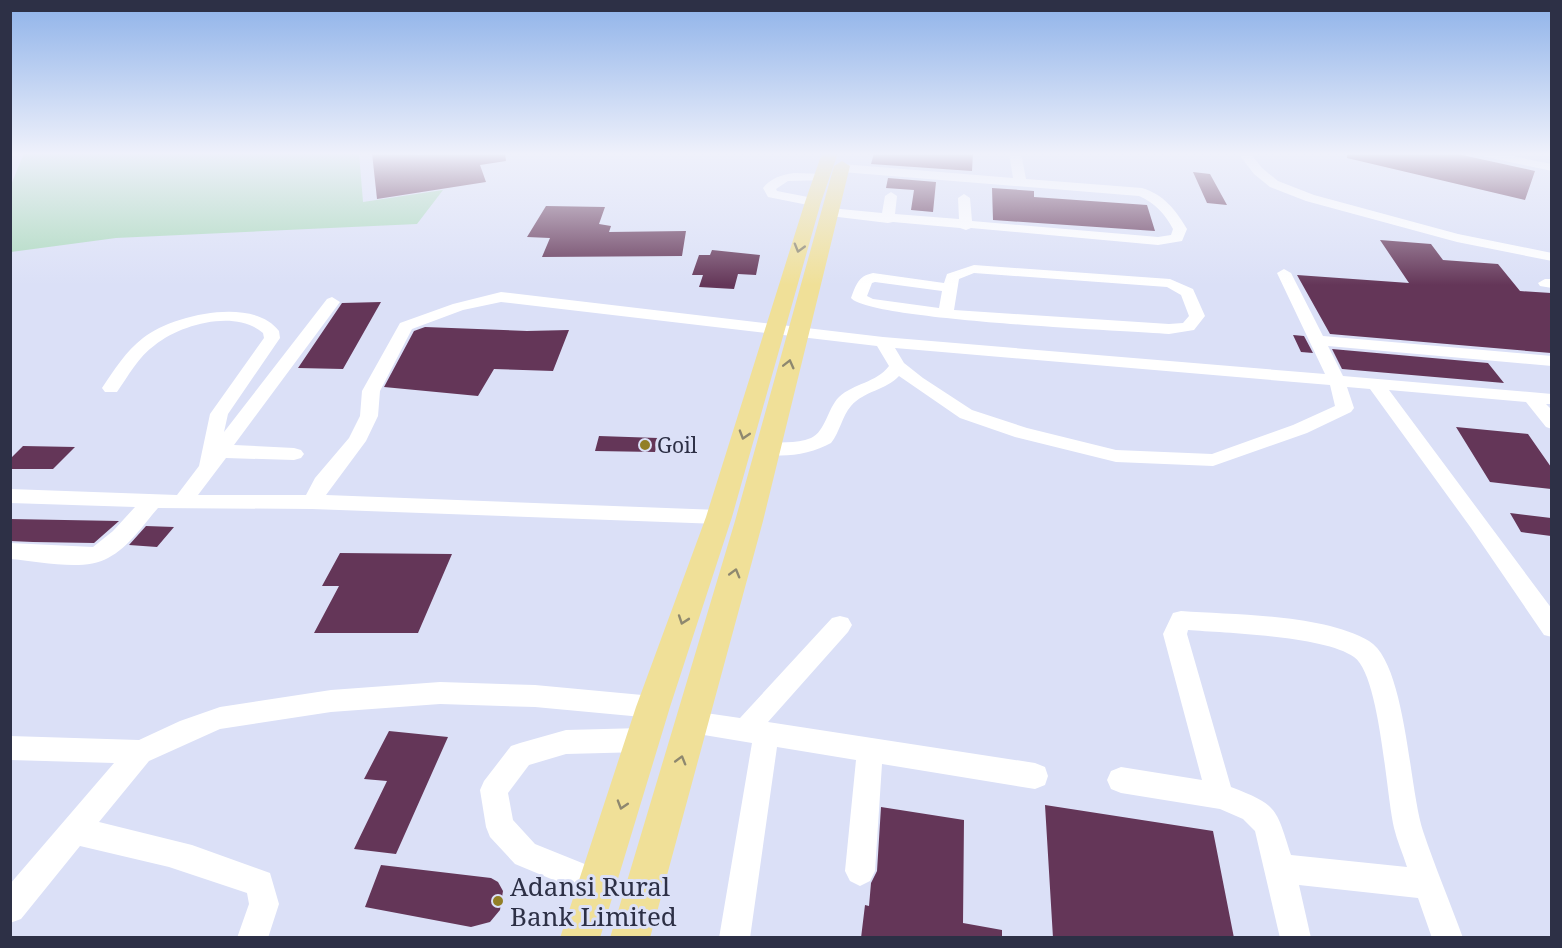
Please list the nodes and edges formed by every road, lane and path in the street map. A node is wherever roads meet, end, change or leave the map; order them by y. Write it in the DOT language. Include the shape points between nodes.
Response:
graph roads {
  1 [pos="824,197"];
  2 [pos="858,197"];
  3 [pos="891,197"];
  4 [pos="1154,197"];
  5 [pos="1308,197"];
  6 [pos="964,198"];
  7 [pos="888,219"];
  8 [pos="966,226"];
  9 [pos="1551,257"];
  10 [pos="1284,273"];
  11 [pos="949,288"];
  12 [pos="332,302"];
  13 [pos="956,328"];
  14 [pos="786,332"];
  15 [pos="1317,340"];
  16 [pos="883,342"];
  17 [pos="1551,361"];
  18 [pos="898,366"];
  19 [pos="1337,381"];
  20 [pos="1375,384"];
  21 [pos="111,388"];
  22 [pos="1531,397"];
  23 [pos="1551,399"];
  24 [pos="1551,423"];
  25 [pos="767,449"];
  26 [pos="294,454"];
  27 [pos="213,458"];
  28 [pos="10,496"];
  29 [pos="153,501"];
  30 [pos="182,502"];
  31 [pos="312,502"];
  32 [pos="719,517"];
  33 [pos="10,551"];
  34 [pos="840,625"];
  35 [pos="1551,628"];
  36 [pos="653,707"];
  37 [pos="692,722"];
  38 [pos="756,732"];
  39 [pos="642,740"];
  40 [pos="10,748"];
  41 [pos="870,750"];
  42 [pos="140,752"];
  43 [pos="1035,776"];
  44 [pos="1121,780"];
  45 [pos="1220,795"];
  46 [pos="75,831"];
  47 [pos="1280,868"];
  48 [pos="860,871"];
  49 [pos="597,883"];
  50 [pos="1428,884"];
  51 [pos="10,908"];
  52 [pos="252,938"];
  53 [pos="580,938"];
  54 [pos="630,938"];
  55 [pos="734,938"];
  56 [pos="1296,938"];
  57 [pos="1448,938"];
  1 -- 14 [label="main road"];
  2 -- 7 [label="street"];
  3 -- 7 [label="street"];
  4 -- 8 [label="street" via="1170,210 1180,229 1177,238 1158,241"];
  5 -- 9 [label="street" via="1457,238"];
  6 -- 8 [label="street"];
  7 -- 8 [label="street"];
  10 -- 15 [label="street"];
  11 -- 13 [label="street"];
  11 -- 13 [label="street" via="873,277 865,281 859,298"];
  11 -- 13 [label="street" via="952,277 974,269 1170,283 1188,292 1197,316 1188,327 1169,329"];
  12 -- 27 [label="street"];
  13 -- 16 [label="street"];
  13 -- 19 [label="street"];
  14 -- 16 [label="street"];
  25 -- 14 [label="main road, one-way"];
  14 -- 31 [label="street" via="501,297 423,319 406,326 371,391 369,416 357,441"];
  14 -- 32 [label="main road, one-way"];
  15 -- 17 [label="street"];
  15 -- 19 [label="street"];
  16 -- 18 [label="street"];
  18 -- 19 [label="street" via="941,399 994,425 1116,456 1213,460 1300,429 1345,408"];
  18 -- 25 [label="street" via="886,381 849,398 838,410 825,438 815,444"];
  19 -- 20 [label="street"];
  20 -- 22 [label="street"];
  20 -- 35 [label="street"];
  21 -- 27 [label="street" via="127,362 154,336 170,328 234,318 254,319 264,325 272,338 219,414"];
  22 -- 23 [label="street"];
  22 -- 24 [label="street"];
  37 -- 25 [label="main road, one-way"];
  26 -- 27 [label="street"];
  27 -- 30 [label="street"];
  28 -- 29 [label="street"];
  29 -- 30 [label="street"];
  29 -- 33 [label="street" via="99,554"];
  30 -- 31 [label="street"];
  31 -- 32 [label="street"];
  32 -- 36 [label="main road, one-way"];
  34 -- 38 [label="street" via="761,709"];
  36 -- 39 [label="main road"];
  36 -- 42 [label="street" via="535,696 440,693 331,701 220,718"];
  37 -- 38 [label="street"];
  54 -- 37 [label="main road, one-way"];
  38 -- 41 [label="street"];
  38 -- 55 [label="street"];
  39 -- 49 [label="main road, one-way"];
  39 -- 49 [label="street" via="566,742 520,755 494,790 500,826 525,854"];
  40 -- 42 [label="street"];
  41 -- 43 [label="street"];
  41 -- 48 [label="street"];
  42 -- 46 [label="street"];
  44 -- 45 [label="street"];
  45 -- 47 [label="street" via="1253,809 1267,823"];
  45 -- 50 [label="street" via="1175,634 1181,620 1328,635 1362,649 1375,664 1383,684 1408,829"];
  46 -- 51 [label="street"];
  46 -- 52 [label="street" via="169,851 260,884 264,904"];
  47 -- 50 [label="street"];
  47 -- 56 [label="street"];
  49 -- 53 [label="main road"];
  50 -- 57 [label="street"];
}
